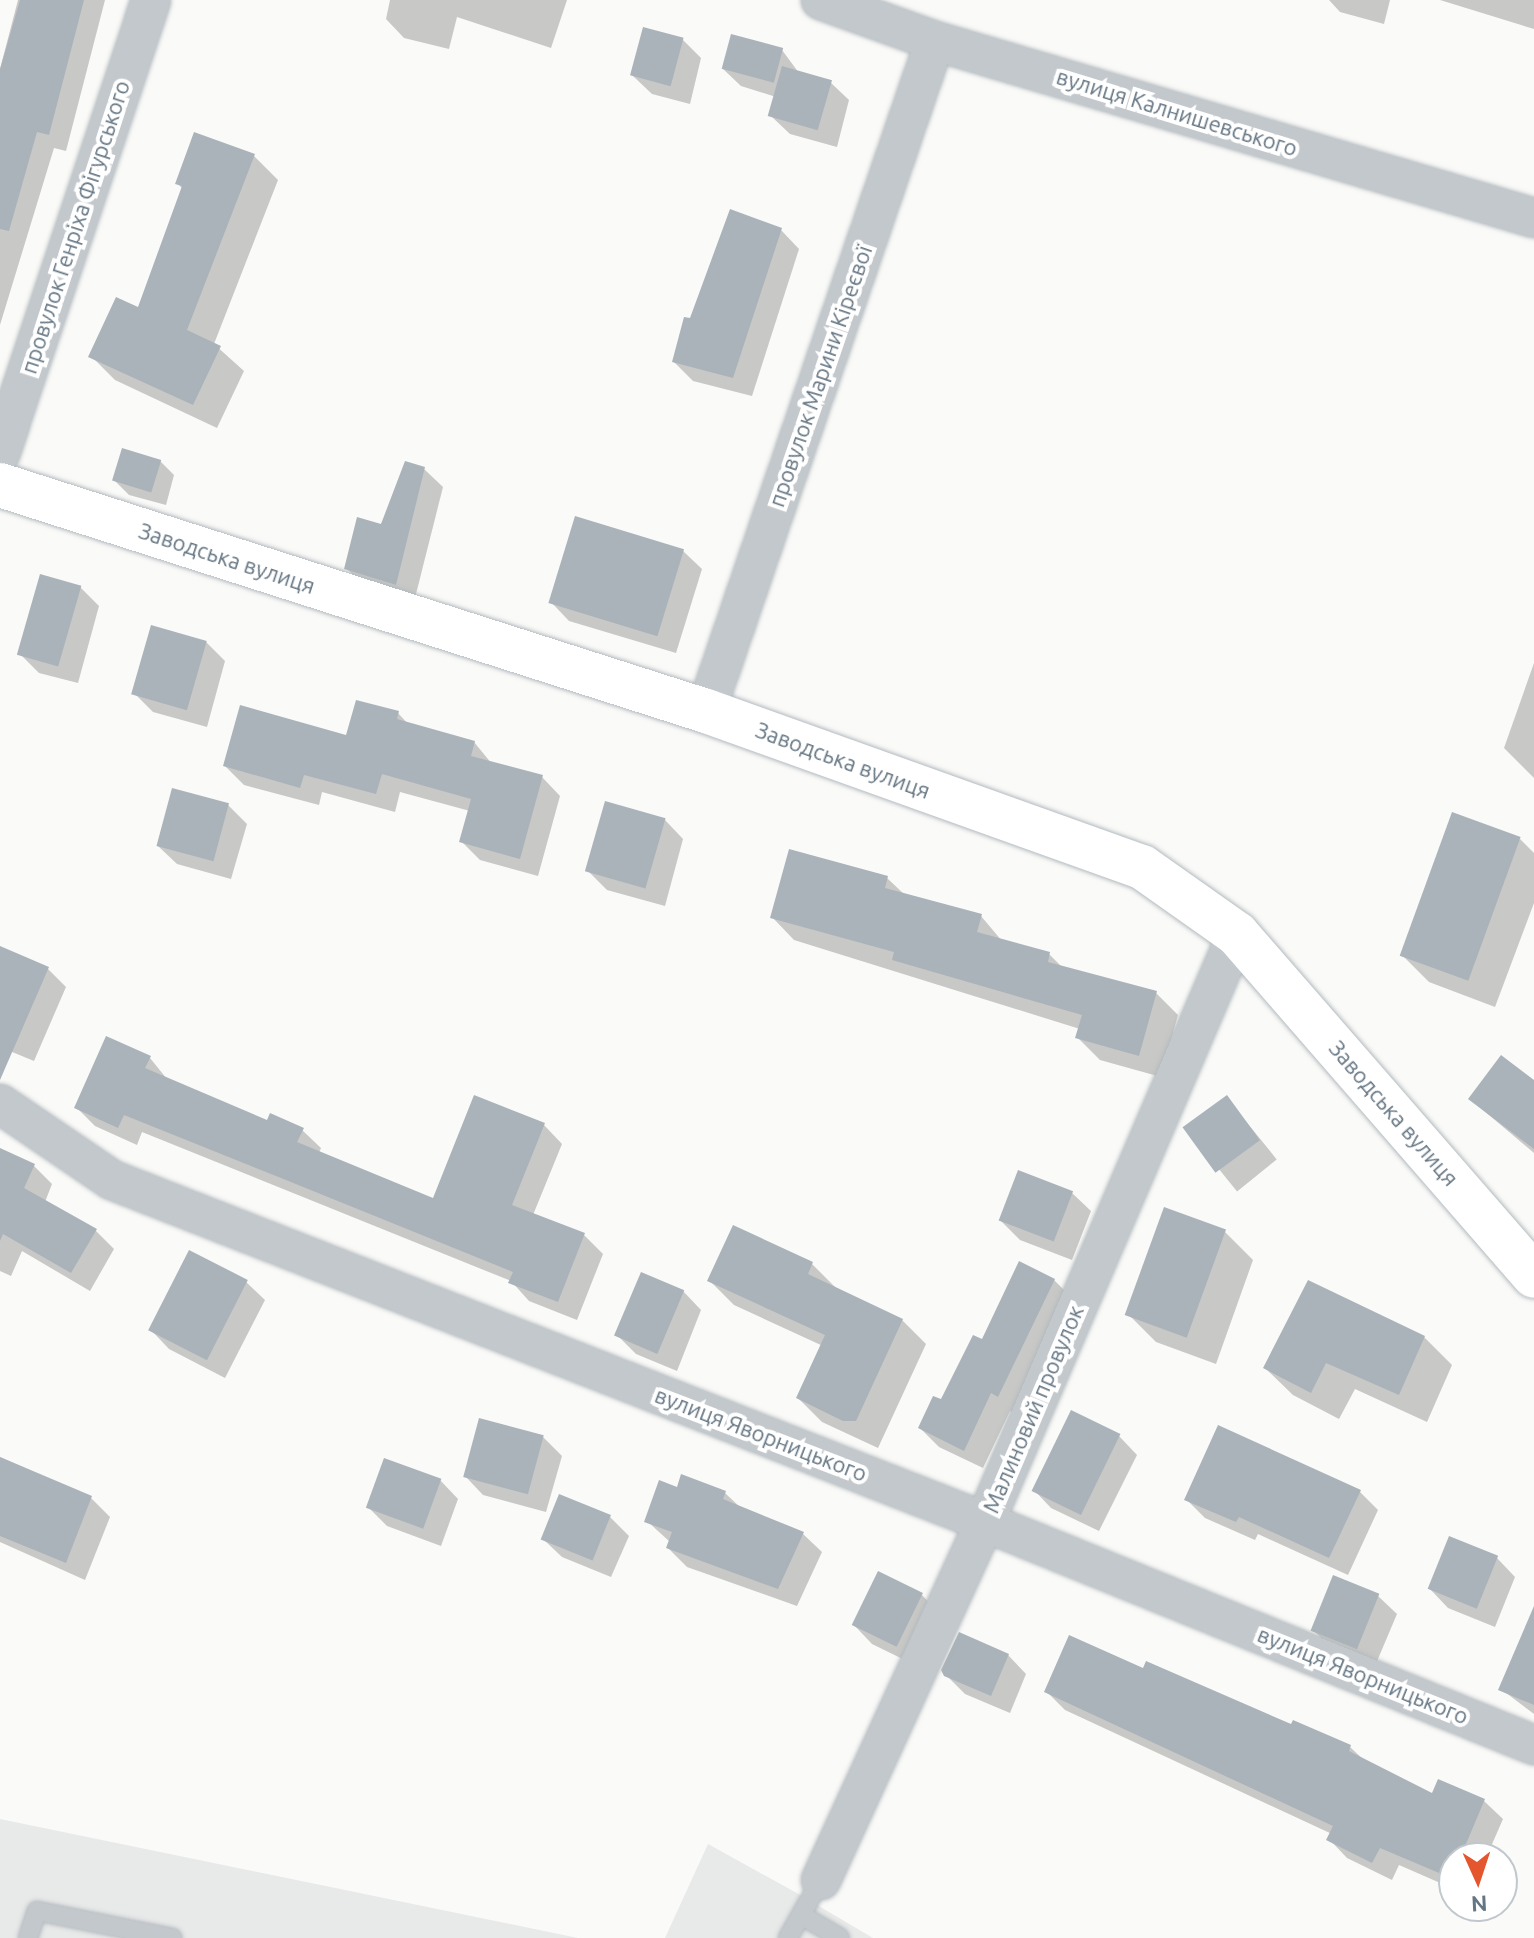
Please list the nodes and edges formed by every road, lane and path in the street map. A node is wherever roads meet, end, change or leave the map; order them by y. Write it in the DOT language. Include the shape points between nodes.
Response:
graph roads {
  1 [pos="151,0"];
  2 [pos="821,0"];
  3 [pos="935,41"];
  4 [pos="1534,218"];
  5 [pos="0,454"];
  6 [pos="0,485"];
  7 [pos="706,711"];
  8 [pos="1237,934"];
  9 [pos="0,1104"];
  10 [pos="1534,1276"];
  11 [pos="985,1522"];
  12 [pos="1534,1745"];
  13 [pos="821,1880"];
  14 [pos="801,1915"];
  15 [pos="32,1936"];
  16 [pos="172,1938"];
  17 [pos="788,1938"];
  18 [pos="840,1938"];
  1 -- 5 [label="street, провулок Генріха Фігурського"];
  2 -- 3 [label="street, вулиця Калнишевського"];
  3 -- 4 [label="street, вулиця Калнишевського"];
  3 -- 7 [label="street, провулок Марини Кіреєвої"];
  6 -- 7 [label="street, Заводська вулиця"];
  7 -- 8 [label="street, Заводська вулиця" via="1142,867"];
  8 -- 10 [label="street, Заводська вулиця"];
  8 -- 11 [label="street, Малиновий провулок"];
  9 -- 11 [label="street, вулиця Яворницького" via="112,1180"];
  11 -- 12 [label="street, вулиця Яворницького"];
  11 -- 13 [label="street, Малиновий провулок"];
  13 -- 14 [label="lane"];
  14 -- 17 [label="lane"];
  14 -- 18 [label="lane"];
  15 -- 16 [label="lane" via="37,1911"];
}
